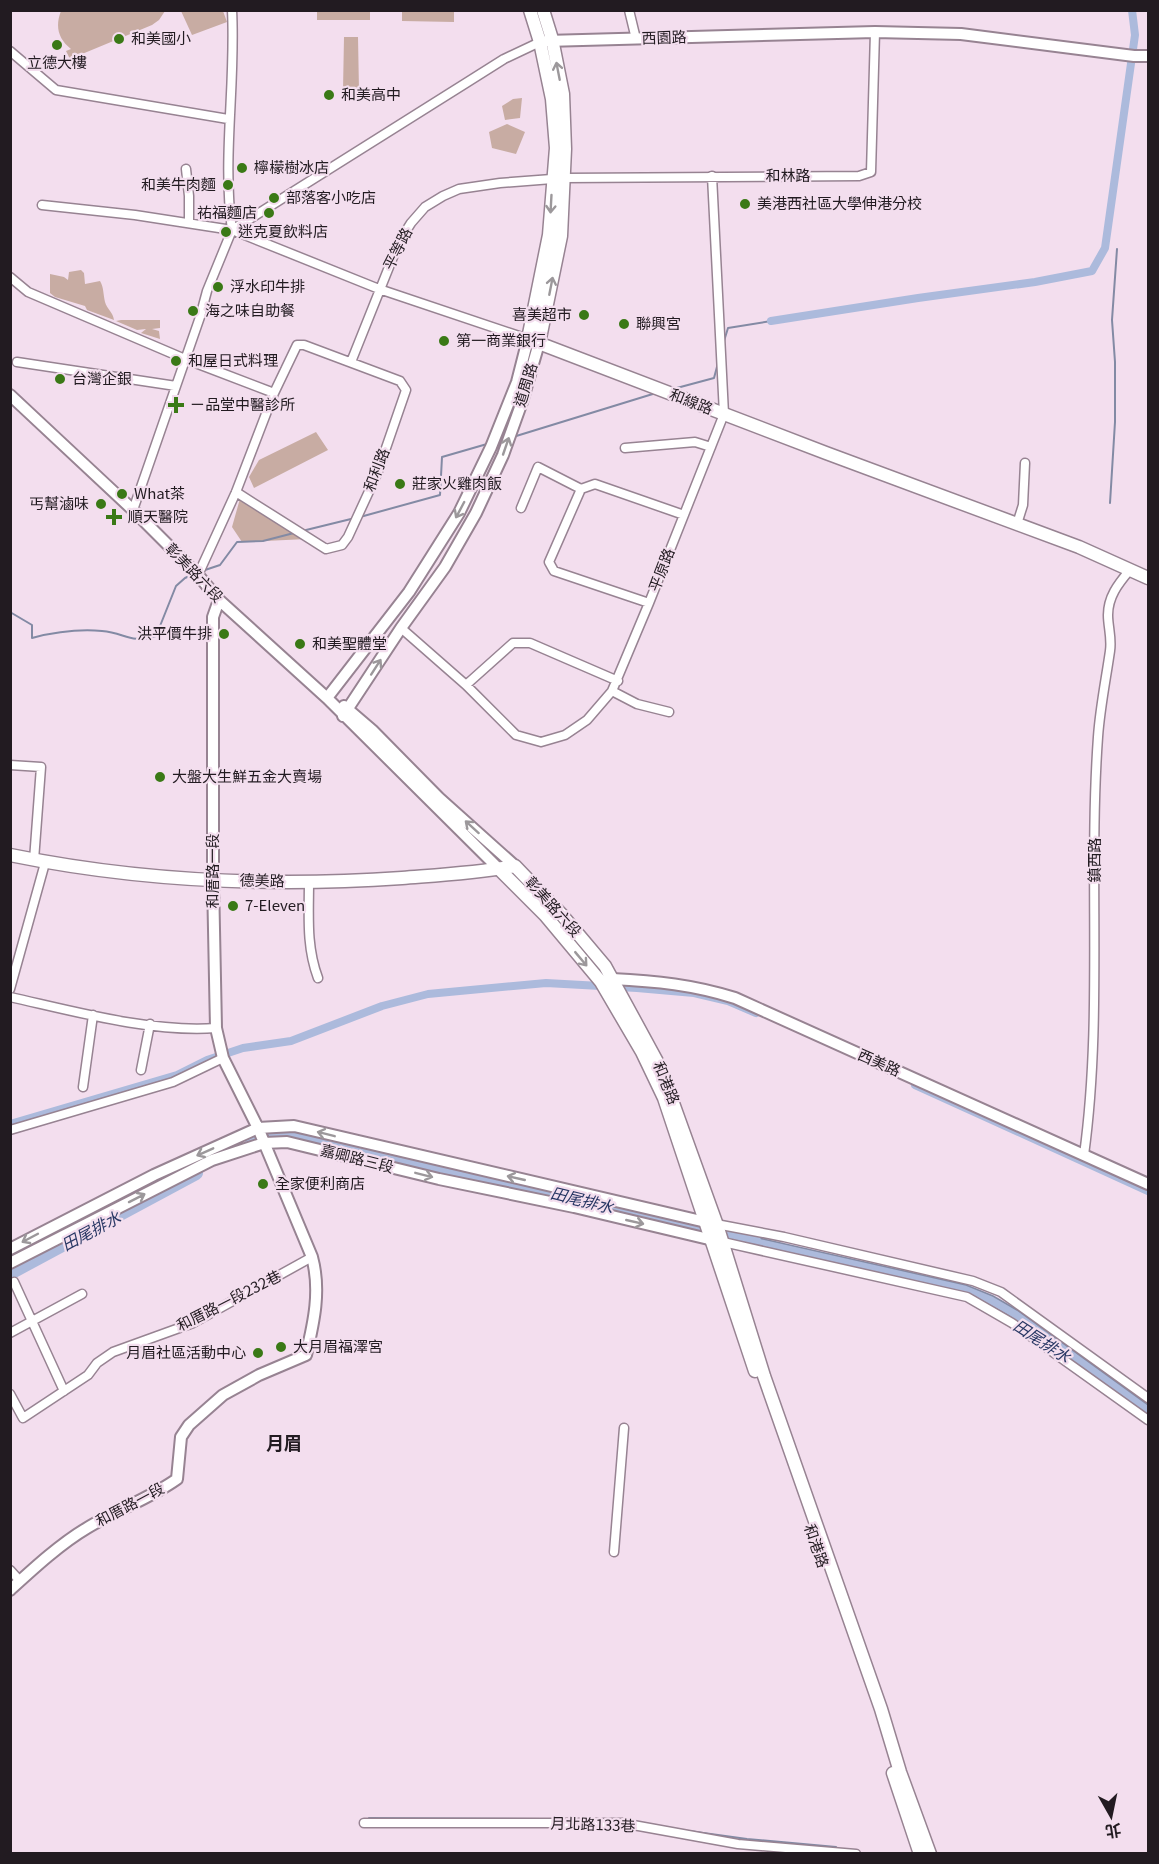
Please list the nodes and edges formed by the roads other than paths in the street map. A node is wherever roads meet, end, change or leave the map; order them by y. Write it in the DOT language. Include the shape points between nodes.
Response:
graph roads {
  1 [pos="232,10"];
  2 [pos="530,10"];
  3 [pos="543,10"];
  4 [pos="629,10"];
  5 [pos="875,32"];
  6 [pos="636,39"];
  7 [pos="546,41"];
  8 [pos="10,51"];
  9 [pos="1149,56"];
  10 [pos="228,119"];
  11 [pos="186,169"];
  12 [pos="712,176"];
  13 [pos="559,179"];
  14 [pos="42,205"];
  15 [pos="189,223"];
  16 [pos="232,230"];
  17 [pos="10,277"];
  18 [pos="379,289"];
  19 [pos="533,341"];
  20 [pos="185,358"];
  21 [pos="17,362"];
  22 [pos="351,362"];
  23 [pos="176,386"];
  24 [pos="274,393"];
  25 [pos="10,395"];
  26 [pos="724,414"];
  27 [pos="711,447"];
  28 [pos="625,448"];
  29 [pos="1025,463"];
  30 [pos="581,489"];
  31 [pos="236,492"];
  32 [pos="521,508"];
  33 [pos="133,510"];
  34 [pos="684,515"];
  35 [pos="1017,524"];
  36 [pos="1129,571"];
  37 [pos="198,575"];
  38 [pos="1149,578"];
  39 [pos="219,600"];
  40 [pos="649,603"];
  41 [pos="401,628"];
  42 [pos="618,681"];
  43 [pos="466,685"];
  44 [pos="612,691"];
  45 [pos="327,698"];
  46 [pos="345,712"];
  47 [pos="669,712"];
  48 [pos="10,765"];
  49 [pos="10,855"];
  50 [pos="39,861"];
  51 [pos="515,866"];
  52 [pos="499,869"];
  53 [pos="213,880"];
  54 [pos="309,881"];
  55 [pos="562,915"];
  56 [pos="552,923"];
  57 [pos="318,978"];
  58 [pos="608,985"];
  59 [pos="10,989"];
  60 [pos="10,997"];
  61 [pos="93,1016"];
  62 [pos="150,1024"];
  63 [pos="216,1028"];
  64 [pos="223,1058"];
  65 [pos="141,1070"];
  66 [pos="83,1087"];
  67 [pos="10,1130"];
  68 [pos="261,1134"];
  69 [pos="1084,1155"];
  70 [pos="1149,1184"];
  71 [pos="714,1232"];
  72 [pos="10,1249"];
  73 [pos="312,1257"];
  74 [pos="10,1263"];
  75 [pos="973,1281"];
  76 [pos="14,1282"];
  77 [pos="82,1294"];
  78 [pos="967,1297"];
  79 [pos="31,1323"];
  80 [pos="10,1333"];
  81 [pos="64,1391"];
  82 [pos="10,1394"];
  83 [pos="1149,1398"];
  84 [pos="1149,1420"];
  85 [pos="624,1428"];
  86 [pos="614,1552"];
  87 [pos="10,1570"];
  88 [pos="20,1581"];
  89 [pos="10,1590"];
  90 [pos="364,1823"];
  91 [pos="925,1853"];
  92 [pos="856,1854"];
  1 -- 10 [label="street"];
  2 -- 7 [label="main road, 道周路"];
  3 -- 7 [label="main road, 道周路"];
  4 -- 6 [label="street"];
  5 -- 6 [label="street, 西園路"];
  5 -- 9 [label="street, 西園路" via="961,34"];
  5 -- 12 [label="street, 和林路" via="871,172 859,176"];
  6 -- 7 [label="street, 西園路"];
  7 -- 13 [label="main road, 道周路"];
  7 -- 16 [label="street, 西園路" via="504,59"];
  8 -- 10 [label="street" via="56,90"];
  10 -- 16 [label="street"];
  11 -- 15 [label="street"];
  12 -- 13 [label="street, 和林路"];
  12 -- 26 [label="street, 平原路"];
  13 -- 18 [label="street, 平等路" via="500,183 443,195 411,223"];
  13 -- 19 [label="main road, 道周路"];
  14 -- 15 [label="street, 和線路"];
  15 -- 16 [label="street, 和線路"];
  16 -- 18 [label="street, 和線路"];
  16 -- 20 [label="street"];
  17 -- 20 [label="street" via="28,292"];
  18 -- 19 [label="street, 和線路"];
  18 -- 22 [label="street, 平等路"];
  19 -- 26 [label="main road, 和線路"];
  41 -- 19 [label="street, 道周路, one-way" via="445,567 503,455 522,402"];
  19 -- 45 [label="street, 道周路, one-way" via="459,513 409,592"];
  20 -- 23 [label="street"];
  20 -- 24 [label="street"];
  21 -- 23 [label="street"];
  22 -- 24 [label="street, 和利路" via="297,345"];
  22 -- 31 [label="street, 和利路" via="400,381 406,390 377,474 342,545 326,549"];
  23 -- 33 [label="street"];
  24 -- 31 [label="street"];
  25 -- 33 [label="street, 彰美路六段"];
  26 -- 27 [label="street, 平原路"];
  26 -- 35 [label="main road, 和線路"];
  27 -- 28 [label="street" via="695,442"];
  27 -- 34 [label="street, 平原路"];
  29 -- 35 [label="street" via="1023,505"];
  30 -- 32 [label="street" via="537,467"];
  30 -- 34 [label="street" via="596,484"];
  30 -- 40 [label="street" via="549,562 554,571"];
  31 -- 37 [label="street"];
  33 -- 37 [label="street, 彰美路六段"];
  34 -- 40 [label="street, 平原路"];
  35 -- 36 [label="main road, 和線路"];
  36 -- 38 [label="main road, 和線路"];
  36 -- 69 [label="street, 鎮西路" via="1114,589 1108,613 1111,647 1098,735 1094,1024"];
  37 -- 39 [label="street, 彰美路六段"];
  39 -- 45 [label="street, 彰美路六段"];
  39 -- 53 [label="street, 和厝路一段" via="213,617"];
  40 -- 42 [label="street, 平原路"];
  41 -- 43 [label="street, 平原路"];
  46 -- 41 [label="street, 道周路, one-way"];
  42 -- 43 [label="street" via="530,643 513,643"];
  42 -- 44 [label="street, 平原路"];
  43 -- 44 [label="street, 平原路" via="516,735 541,742 565,735 587,720"];
  44 -- 47 [label="street" via="637,704"];
  45 -- 46 [label="street, 彰美路六段"];
  51 -- 46 [label="street, 彰美路六段, one-way" via="439,798 372,729"];
  46 -- 52 [label="street, 彰美路六段"];
  48 -- 50 [label="street" via="41,767"];
  49 -- 50 [label="main road, 德美路"];
  50 -- 53 [label="main road, 德美路"];
  50 -- 59 [label="street"];
  51 -- 52 [label="main road, 德美路"];
  51 -- 55 [label="main road, 彰美路六段"];
  52 -- 54 [label="main road, 德美路"];
  52 -- 56 [label="main road, 彰美路六段"];
  53 -- 54 [label="main road, 德美路"];
  53 -- 63 [label="street, 和厝路一段"];
  54 -- 57 [label="street" via="308,941"];
  55 -- 56 [label="main road"];
  55 -- 58 [label="main road, 彰美路六段" via="605,966"];
  56 -- 58 [label="main road, 彰美路六段, one-way"];
  58 -- 69 [label="street, 西美路" via="676,983 735,998"];
  58 -- 71 [label="main road, 和港路" via="664,1098"];
  60 -- 61 [label="street"];
  61 -- 62 [label="street"];
  61 -- 66 [label="street"];
  62 -- 63 [label="street" via="190,1030"];
  62 -- 65 [label="street"];
  63 -- 64 [label="street, 和厝路一段"];
  64 -- 67 [label="street" via="173,1082"];
  64 -- 68 [label="street, 和厝路一段"];
  68 -- 71 [label="street, 嘉卿路三段, one-way" via="439,1179"];
  71 -- 68 [label="street, 嘉卿路三段, one-way" via="294,1126"];
  68 -- 72 [label="street, 嘉卿路三段, one-way" via="154,1175"];
  68 -- 73 [label="street, 和厝路一段"];
  74 -- 68 [label="street, 嘉卿路三段, one-way"];
  69 -- 70 [label="street, 西美路"];
  71 -- 75 [label="street" via="784,1237"];
  71 -- 78 [label="street"];
  71 -- 91 [label="main road, 和港路" via="881,1709"];
  73 -- 81 [label="street, 和厝路一段232巷" via="193,1323 113,1352"];
  73 -- 88 [label="street, 和厝路一段" via="316,1299 306,1354 223,1395 181,1437 177,1479 158,1493 84,1530"];
  75 -- 78 [label="street"];
  75 -- 83 [label="street" via="1001,1292"];
  76 -- 79 [label="street"];
  77 -- 79 [label="street"];
  78 -- 84 [label="street" via="1012,1323"];
  79 -- 80 [label="street"];
  79 -- 81 [label="street"];
  81 -- 82 [label="street, 和厝路一段232巷" via="23,1418"];
  85 -- 86 [label="street"];
  87 -- 88 [label="street"];
  88 -- 89 [label="street, 和厝路一段"];
  90 -- 92 [label="street, 月北路133巷" via="622,1823 738,1844"];
}
